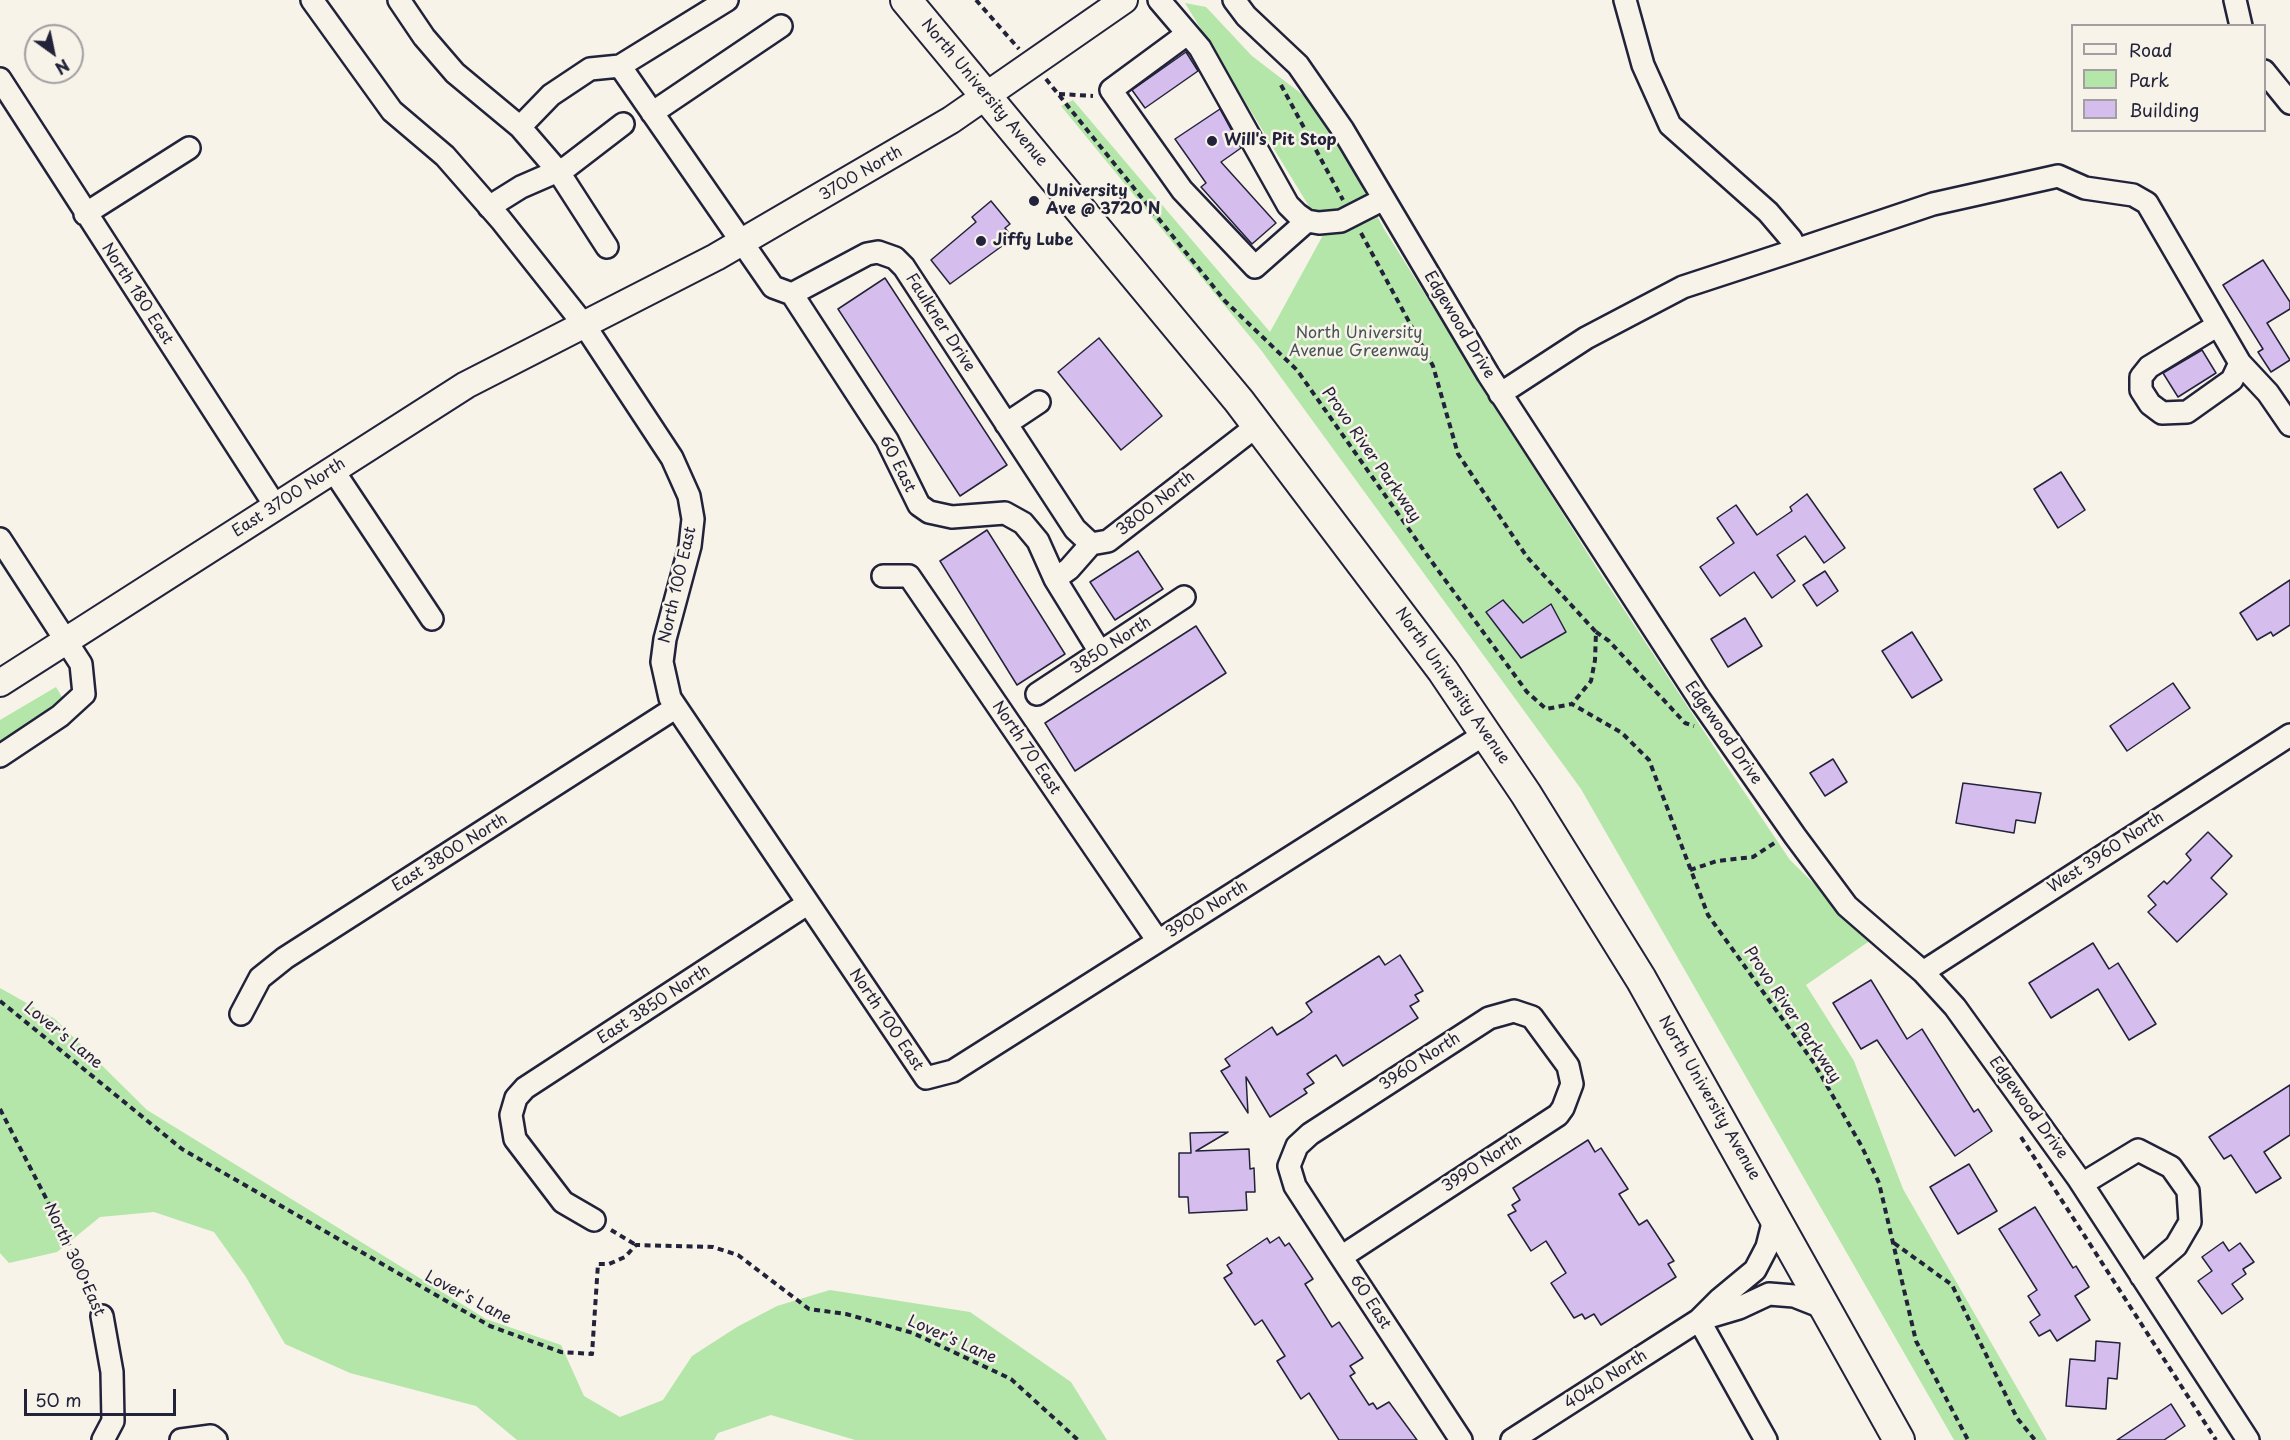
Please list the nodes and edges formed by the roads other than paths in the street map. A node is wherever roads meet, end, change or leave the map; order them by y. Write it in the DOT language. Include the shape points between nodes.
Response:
graph roads {
  1 [pos="312,0"];
  2 [pos="399,0"];
  3 [pos="727,0"];
  4 [pos="906,0"];
  5 [pos="1124,0"];
  6 [pos="1159,0"];
  7 [pos="1234,0"];
  8 [pos="1625,0"];
  9 [pos="2235,0"];
  10 [pos="2241,24"];
  11 [pos="781,26"];
  12 [pos="1187,34"];
  13 [pos="620,66"];
  14 [pos="2266,72"];
  15 [pos="0,79"];
  16 [pos="987,98"];
  17 [pos="2290,103"];
  18 [pos="652,113"];
  19 [pos="623,124"];
  20 [pos="520,127"];
  21 [pos="189,148"];
  22 [pos="558,171"];
  23 [pos="1384,199"];
  24 [pos="489,207"];
  25 [pos="85,214"];
  26 [pos="1307,221"];
  27 [pos="741,242"];
  28 [pos="607,247"];
  29 [pos="1796,250"];
  30 [pos="792,294"];
  31 [pos="585,326"];
  32 [pos="2218,326"];
  33 [pos="2240,363"];
  34 [pos="1500,394"];
  35 [pos="1039,402"];
  36 [pos="1006,424"];
  37 [pos="1258,425"];
  38 [pos="2290,425"];
  39 [pos="333,470"];
  40 [pos="276,507"];
  41 [pos="0,539"];
  42 [pos="1091,544"];
  43 [pos="883,576"];
  44 [pos="1055,579"];
  45 [pos="1185,597"];
  46 [pos="432,619"];
  47 [pos="66,640"];
  48 [pos="1100,652"];
  49 [pos="0,683"];
  50 [pos="1037,694"];
  51 [pos="675,708"];
  52 [pos="1485,734"];
  53 [pos="2290,735"];
  54 [pos="0,756"];
  55 [pos="807,904"];
  56 [pos="1158,940"];
  57 [pos="1923,972"];
  58 [pos="241,1014"];
  59 [pos="1554,1045"];
  60 [pos="926,1078"];
  61 [pos="1291,1159"];
  62 [pos="2082,1184"];
  63 [pos="1775,1215"];
  64 [pos="594,1220"];
  65 [pos="1341,1257"];
  66 [pos="2141,1276"];
  67 [pos="1827,1309"];
  68 [pos="102,1316"];
  69 [pos="1699,1320"];
  70 [pos="104,1440"];
  71 [pos="181,1440"];
  72 [pos="216,1440"];
  73 [pos="1461,1440"];
  74 [pos="1512,1440"];
  75 [pos="1766,1440"];
  76 [pos="1899,1440"];
  77 [pos="2248,1440"];
  1 -- 24 [label="street, North 100 East" via="392,111 445,156"];
  2 -- 20 [label="street" via="455,73"];
  3 -- 13 [label="street"];
  4 -- 16 [label="highway, North University Avenue"];
  5 -- 16 [label="main road, 3700 North"];
  6 -- 12 [label="street"];
  7 -- 23 [label="street, Edgewood Drive" via="1298,65"];
  8 -- 29 [label="street" via="1642,65 1670,125 1768,212"];
  9 -- 10 [label="street"];
  11 -- 18 [label="street"];
  12 -- 26 [label="street" via="1200,48 1288,206"];
  12 -- 26 [label="street" via="1111,90 1182,190 1255,267"];
  13 -- 18 [label="street"];
  13 -- 20 [label="street" via="590,69 550,95"];
  14 -- 17 [label="street"];
  15 -- 25 [label="street, North 180 East"];
  16 -- 27 [label="main road, 3700 North"];
  16 -- 37 [label="highway, North University Avenue"];
  18 -- 27 [label="street"];
  19 -- 22 [label="street"];
  20 -- 22 [label="street"];
  21 -- 25 [label="street"];
  22 -- 24 [label="street"];
  22 -- 28 [label="street"];
  23 -- 26 [label="street" via="1341,221"];
  23 -- 34 [label="street, Edgewood Drive"];
  24 -- 31 [label="street, North 100 East"];
  25 -- 40 [label="street, North 180 East"];
  27 -- 30 [label="street" via="767,281"];
  27 -- 31 [label="main road, 3700 North"];
  29 -- 32 [label="street" via="1933,204 2058,176 2085,188 2133,195 2147,203"];
  29 -- 34 [label="street" via="1683,287 1586,338"];
  30 -- 36 [label="street, Faulkner Drive" via="867,254 878,252 895,258"];
  30 -- 44 [label="street, 60 East" via="887,440 919,505 952,518 993,512 1013,516 1031,532"];
  31 -- 39 [label="main road, East 3700 North" via="466,385"];
  31 -- 51 [label="street, North 100 East" via="672,458 689,496 693,519 690,546 662,662"];
  32 -- 33 [label="street"];
  32 -- 33 [label="street" via="2149,368 2141,377 2141,390 2162,413 2187,412 2232,380"];
  33 -- 38 [label="street"];
  34 -- 57 [label="street, Edgewood Drive" via="1700,700 1795,836 1847,906"];
  35 -- 36 [label="street"];
  36 -- 42 [label="street, Faulkner Drive" via="1075,529"];
  37 -- 42 [label="street, 3800 North" via="1108,541"];
  37 -- 52 [label="highway, North University Avenue" via="1380,585"];
  39 -- 40 [label="main road, East 3700 North"];
  39 -- 46 [label="street"];
  40 -- 47 [label="main road, East 3700 North"];
  41 -- 47 [label="street"];
  42 -- 44 [label="street, 3800 North"];
  43 -- 56 [label="street, North 70 East" via="909,576"];
  44 -- 48 [label="street, 60 East"];
  45 -- 48 [label="street, 3850 North"];
  47 -- 49 [label="main road, East 3700 North"];
  47 -- 54 [label="street" via="81,664 84,694 60,716"];
  48 -- 50 [label="street, 3850 North"];
  51 -- 55 [label="street, North 100 East"];
  51 -- 58 [label="street, East 3800 North" via="285,958 260,978"];
  52 -- 56 [label="street, 3900 North"];
  52 -- 63 [label="highway, North University Avenue" via="1641,979"];
  53 -- 57 [label="street, West 3960 North"];
  55 -- 60 [label="street, North 100 East"];
  55 -- 64 [label="street, East 3850 North" via="525,1088 516,1098 511,1115 515,1139 563,1202"];
  56 -- 60 [label="street, 3900 North" via="954,1071"];
  57 -- 62 [label="street, Edgewood Drive" via="1955,1006"];
  59 -- 61 [label="street, 3960 North" via="1541,1026 1524,1012 1496,1014 1310,1134 1297,1146"];
  59 -- 65 [label="street, 3990 North" via="1568,1066 1572,1084 1568,1101 1558,1115"];
  61 -- 65 [label="street, 60 East" via="1295,1186"];
  62 -- 66 [label="street, Edgewood Drive"];
  62 -- 66 [label="street" via="2139,1149 2171,1167 2188,1191 2190,1222 2176,1246"];
  63 -- 67 [label="highway, North University Avenue"];
  63 -- 69 [label="street, 4040 North" via="1767,1247 1755,1270"];
  65 -- 73 [label="street, 60 East"];
  66 -- 77 [label="street, Edgewood Drive"];
  67 -- 69 [label="street, 4040 North" via="1794,1296 1769,1294"];
  67 -- 76 [label="highway, North University Avenue"];
  68 -- 70 [label="street, North 300 East" via="112,1372 113,1421"];
  69 -- 74 [label="street, 4040 North"];
  69 -- 75 [label="street"];
  71 -- 72 [label="street" via="211,1436"];
}
